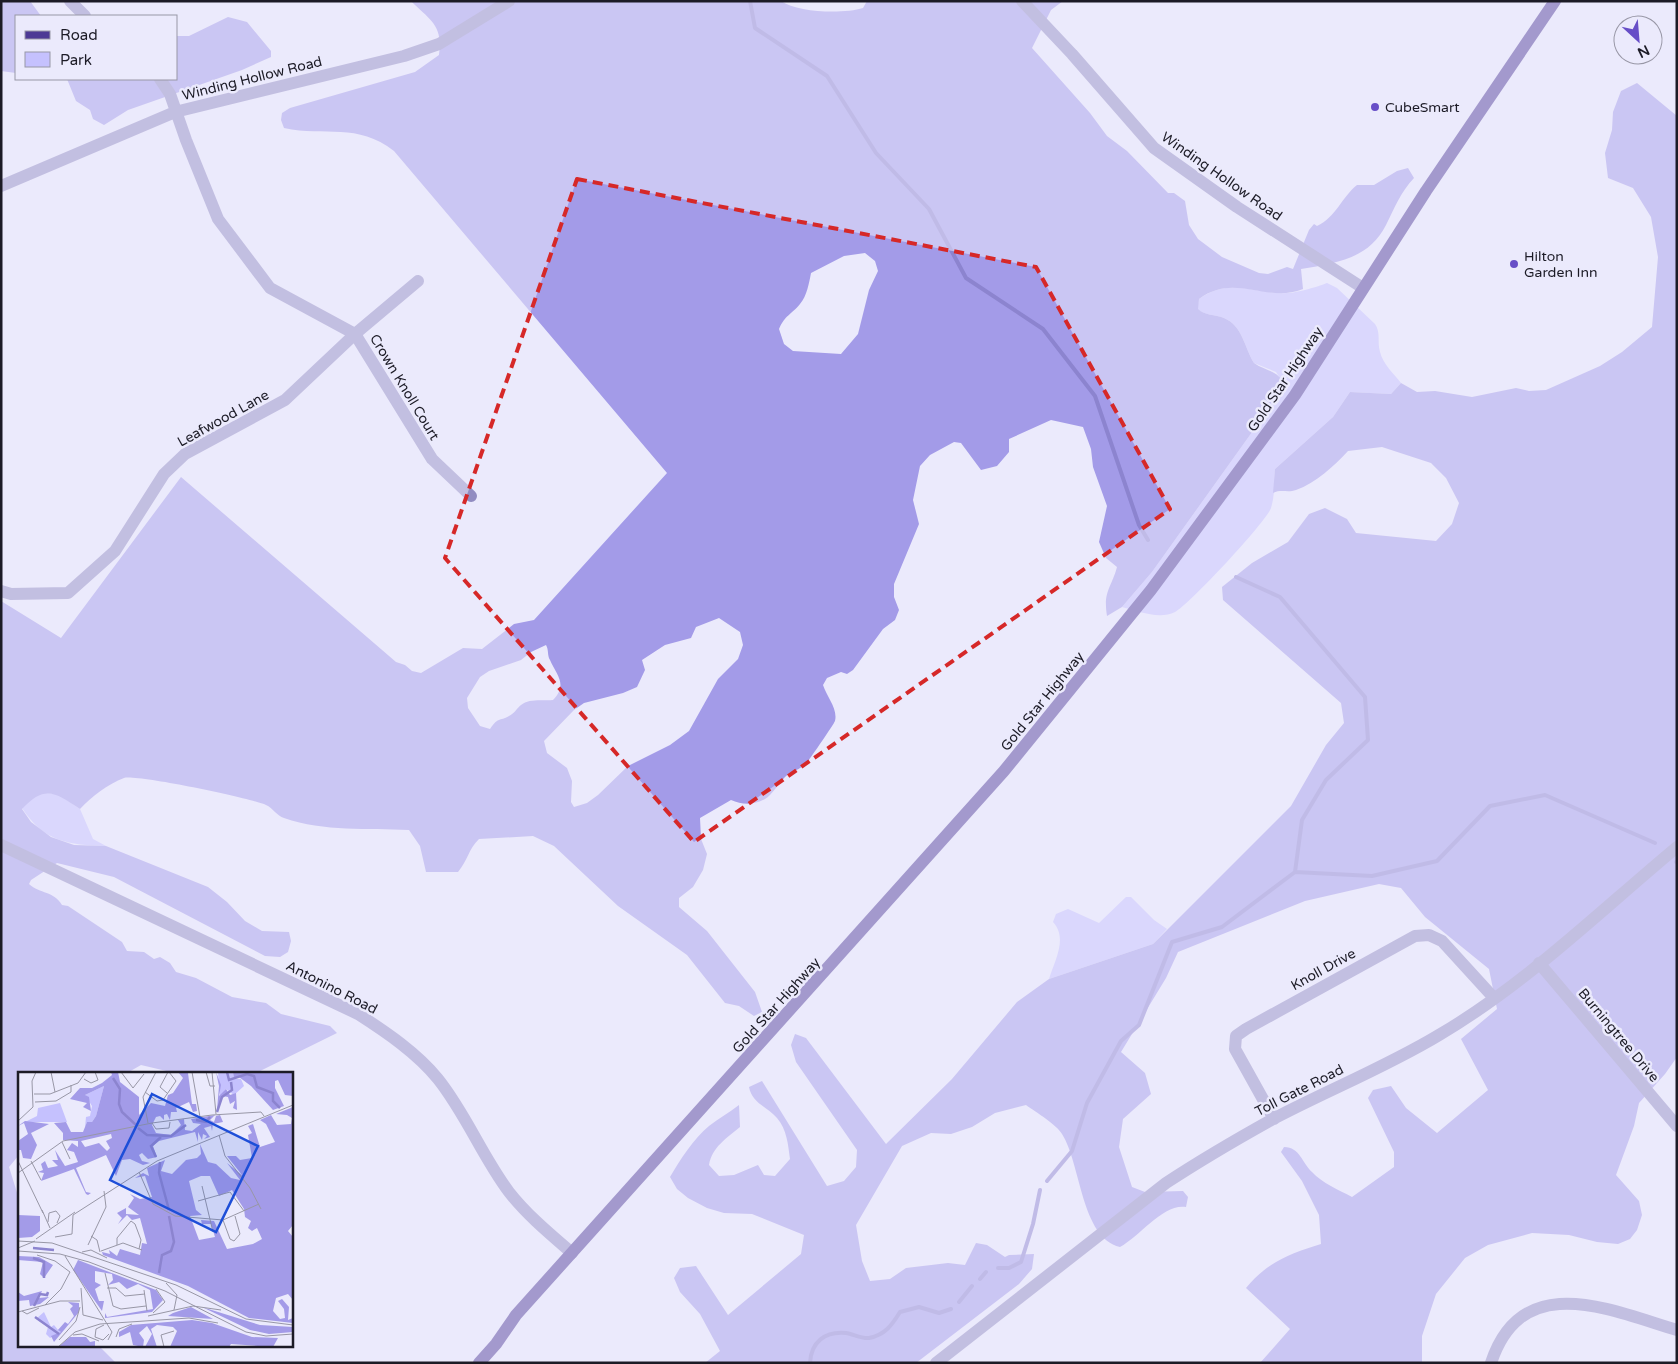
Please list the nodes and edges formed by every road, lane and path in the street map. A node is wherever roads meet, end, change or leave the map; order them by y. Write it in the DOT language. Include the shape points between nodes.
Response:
graph roads {
  1 [pos="70,1"];
  2 [pos="510,1"];
  3 [pos="1022,1"];
  4 [pos="1555,1"];
  5 [pos="84,15"];
  6 [pos="161,80"];
  7 [pos="175,112"];
  8 [pos="1,186"];
  9 [pos="418,281"];
  10 [pos="1362,288"];
  11 [pos="355,334"];
  12 [pos="471,496"];
  13 [pos="1,591"];
  14 [pos="1,845"];
  15 [pos="1677,846"];
  16 [pos="1539,963"];
  17 [pos="1494,998"];
  18 [pos="1274,1119"];
  19 [pos="1677,1126"];
  20 [pos="572,1253"];
  21 [pos="1677,1330"];
  22 [pos="479,1363"];
  23 [pos="936,1363"];
  24 [pos="1491,1363"];
  1 -- 5 [label="street"];
  2 -- 7 [label="street, Winding Hollow Road" via="438,44 404,56"];
  3 -- 10 [label="street, Winding Hollow Road" via="1154,148 1237,207"];
  4 -- 10 [label="main road, Gold Star Highway"];
  6 -- 7 [label="street, Crown Knoll Court" via="170,94"];
  7 -- 8 [label="street, Winding Hollow Road"];
  7 -- 11 [label="street, Crown Knoll Court" via="218,219 270,288"];
  9 -- 11 [label="street, Leafwood Lane"];
  10 -- 20 [label="main road, Gold Star Highway" via="1295,395 1198,529 1071,690 998,778"];
  11 -- 12 [label="street, Crown Knoll Court" via="432,459"];
  11 -- 13 [label="street, Leafwood Lane" via="285,400 185,454 164,474 115,551 68,593 11,594"];
  14 -- 20 [label="street, Antonino Road" via="358,1014 403,1045 439,1080 510,1192 542,1227"];
  15 -- 16 [label="street, Toll Gate Road"];
  16 -- 17 [label="street, Toll Gate Road"];
  16 -- 19 [label="street, Burningtree Drive"];
  17 -- 18 [label="street, Toll Gate Road" via="1440,1035"];
  17 -- 18 [label="street, Knoll Drive" via="1442,941 1428,935 1415,936 1263,1019 1236,1036 1235,1049"];
  18 -- 23 [label="street, Toll Gate Road" via="1166,1183"];
  20 -- 22 [label="main road, Gold Star Highway" via="516,1315"];
  21 -- 24 [label="street" via="1592,1304 1550,1304 1511,1326 1497,1345"];
}
